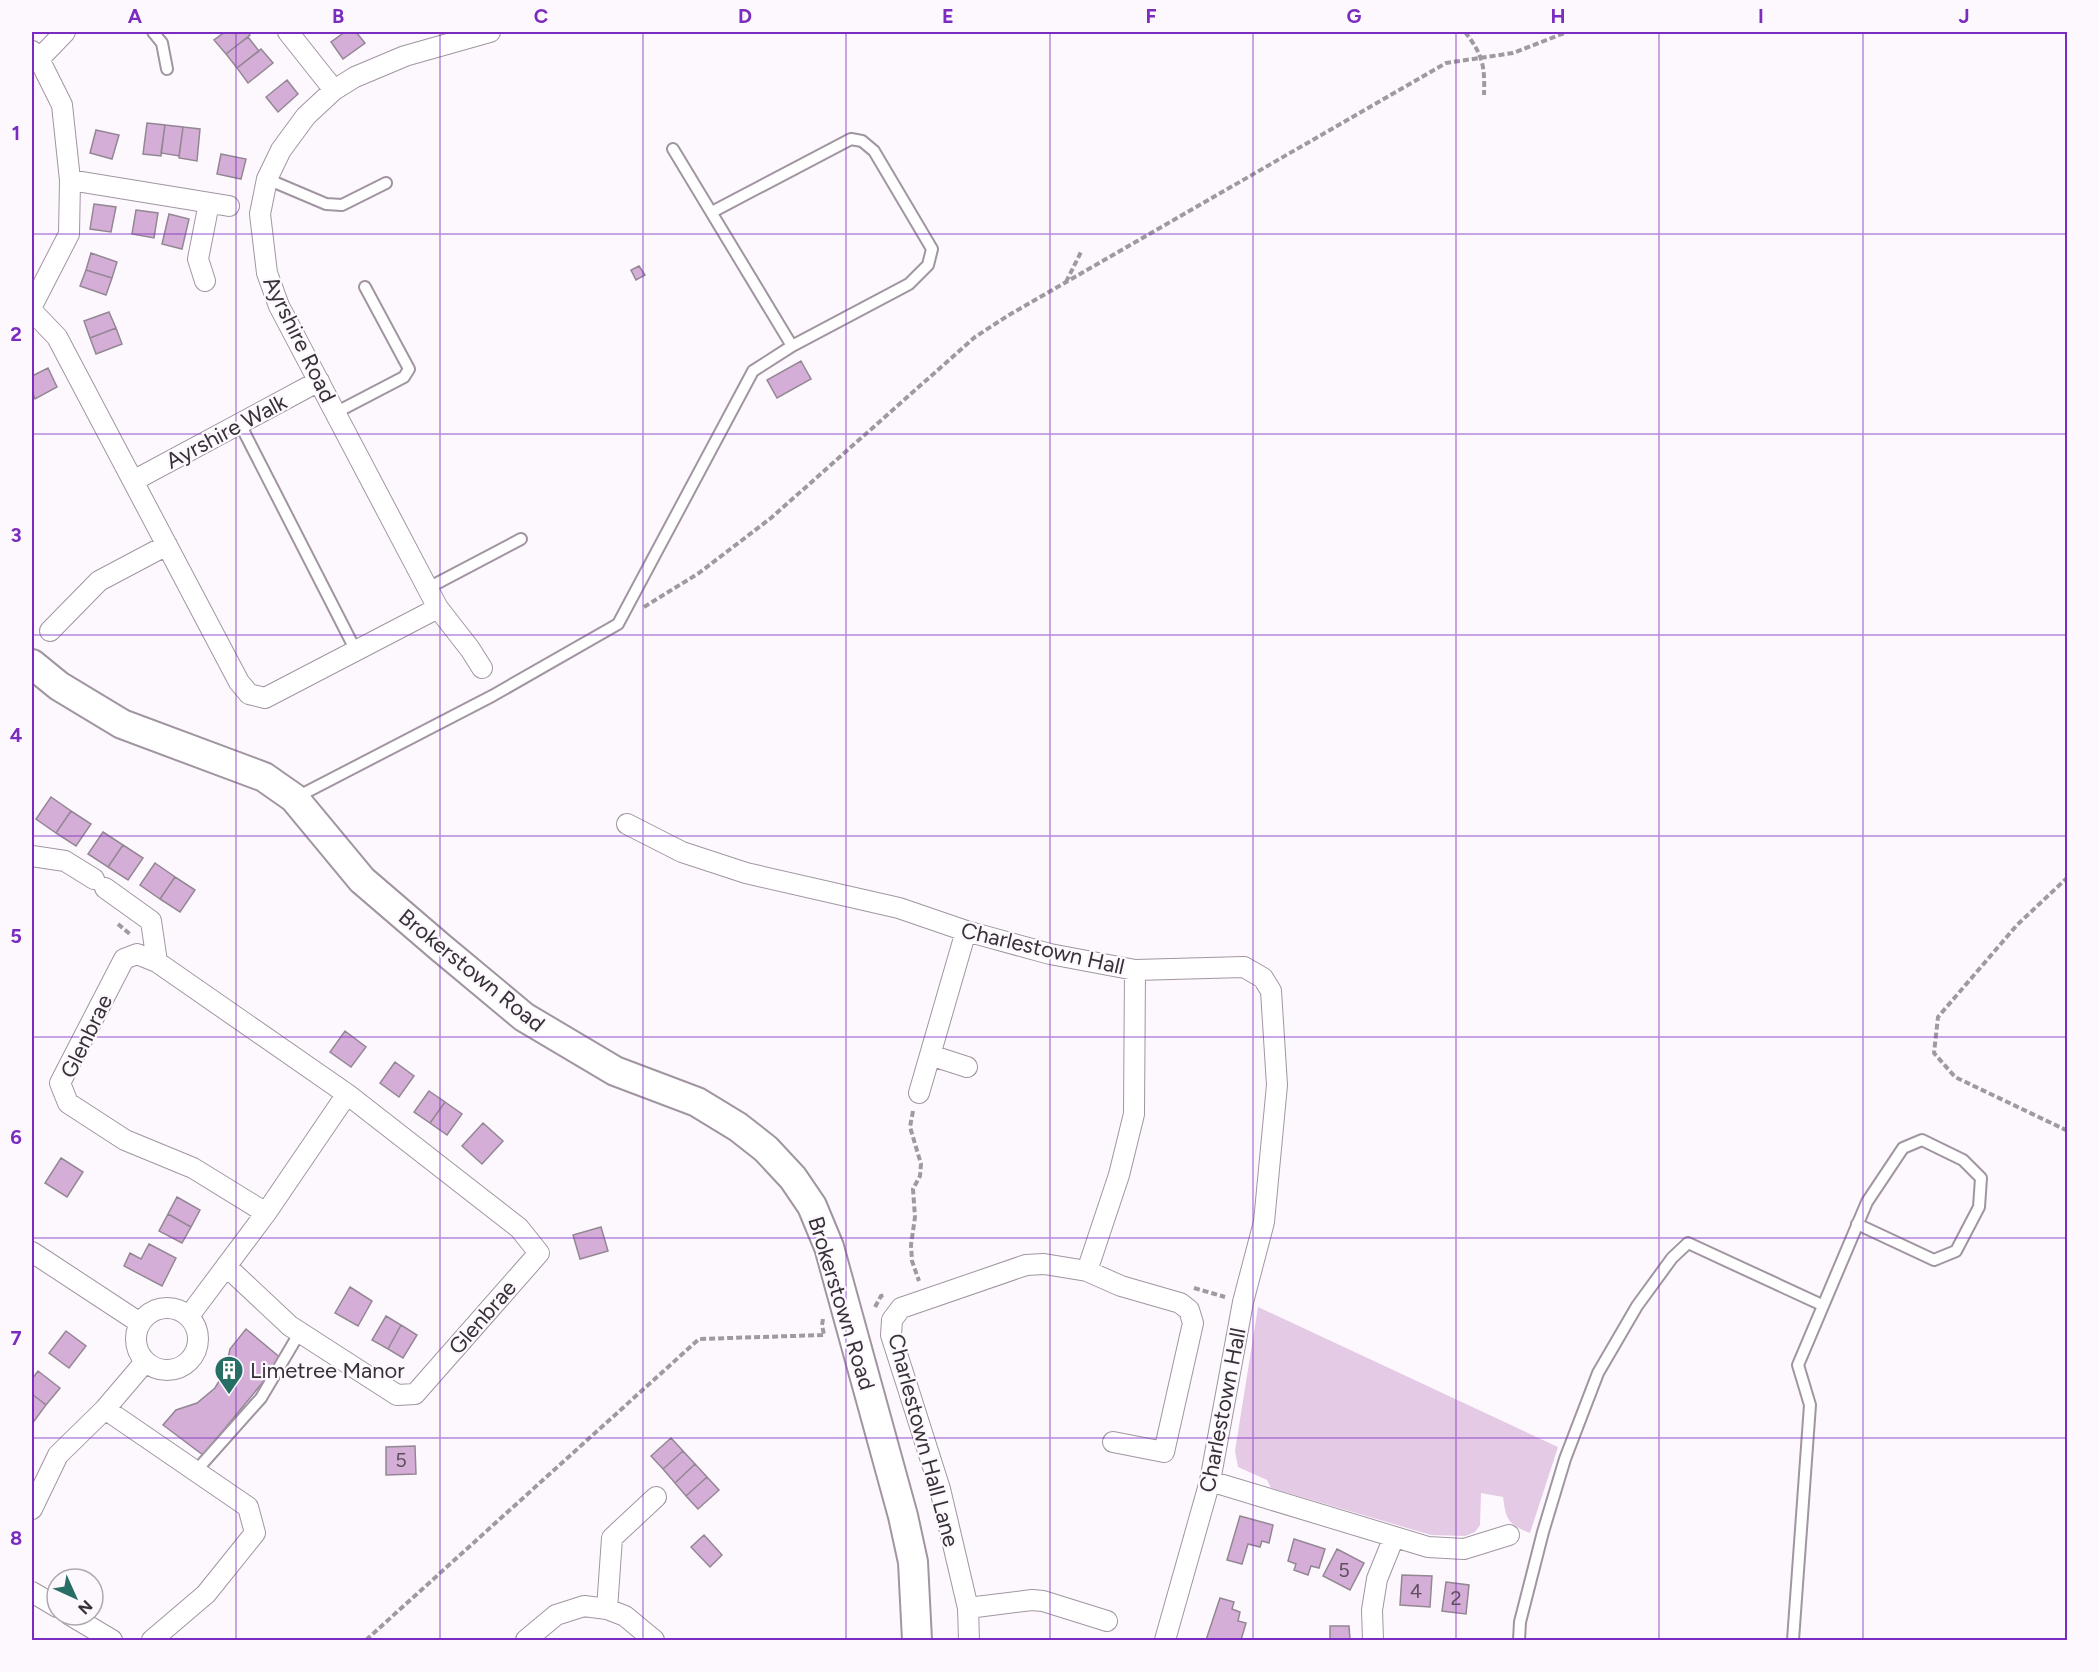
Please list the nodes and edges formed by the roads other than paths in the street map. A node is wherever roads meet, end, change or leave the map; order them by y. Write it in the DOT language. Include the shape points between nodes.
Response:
graph roads {
  1 [pos="65,32"];
  2 [pos="153,32"];
  3 [pos="288,32"];
  4 [pos="490,32"];
  5 [pos="35,55"];
  6 [pos="167,69"];
  7 [pos="334,90"];
  8 [pos="673,149"];
  9 [pos="267,179"];
  10 [pos="70,180"];
  11 [pos="386,183"];
  12 [pos="209,203"];
  13 [pos="229,206"];
  14 [pos="712,212"];
  15 [pos="205,281"];
  16 [pos="365,287"];
  17 [pos="32,306"];
  18 [pos="32,311"];
  19 [pos="792,346"];
  20 [pos="319,381"];
  21 [pos="335,413"];
  22 [pos="240,424"];
  23 [pos="133,482"];
  24 [pos="522,539"];
  25 [pos="167,545"];
  26 [pos="428,588"];
  27 [pos="438,608"];
  28 [pos="50,631"];
  29 [pos="356,651"];
  30 [pos="32,664"];
  31 [pos="482,668"];
  32 [pos="294,798"];
  33 [pos="627,824"];
  34 [pos="32,856"];
  35 [pos="966,931"];
  36 [pos="157,962"];
  37 [pos="1135,969"];
  38 [pos="930,1055"];
  39 [pos="967,1067"];
  40 [pos="919,1093"];
  41 [pos="347,1094"];
  42 [pos="266,1213"];
  43 [pos="1857,1224"];
  44 [pos="32,1252"];
  45 [pos="226,1266"];
  46 [pos="1087,1271"];
  47 [pos="1822,1305"];
  48 [pos="189,1316"];
  49 [pos="140,1323"];
  50 [pos="300,1332"];
  51 [pos="145,1362"];
  52 [pos="105,1409"];
  53 [pos="1113,1442"];
  54 [pos="195,1472"];
  55 [pos="1210,1481"];
  56 [pos="657,1497"];
  57 [pos="32,1509"];
  58 [pos="1509,1535"];
  59 [pos="1394,1537"];
  60 [pos="32,1592"];
  61 [pos="45,1600"];
  62 [pos="968,1608"];
  63 [pos="607,1609"];
  64 [pos="1107,1621"];
  65 [pos="89,1627"];
  66 [pos="112,1641"];
  67 [pos="152,1641"];
  68 [pos="526,1641"];
  69 [pos="654,1641"];
  70 [pos="917,1641"];
  71 [pos="969,1641"];
  72 [pos="1165,1641"];
  73 [pos="1373,1641"];
  74 [pos="1519,1641"];
  75 [pos="1793,1641"];
  1 -- 5 [label="street"];
  2 -- 6 [label="lane" via="162,43"];
  3 -- 7 [label="street"];
  4 -- 7 [label="street, Ayrshire Road" via="405,56"];
  5 -- 10 [label="street" via="62,105"];
  7 -- 9 [label="street, Ayrshire Road" via="306,116 281,150"];
  8 -- 14 [label="lane"];
  9 -- 11 [label="lane" via="326,204 342,205"];
  9 -- 20 [label="street, Ayrshire Road" via="260,214 267,273 279,306"];
  10 -- 12 [label="street"];
  10 -- 17 [label="street" via="69,234"];
  12 -- 13 [label="street"];
  12 -- 15 [label="street" via="198,259"];
  14 -- 19 [label="lane"];
  14 -- 19 [label="lane" via="851,139 862,141 874,152 932,249 928,266 909,284"];
  16 -- 21 [label="lane" via="409,369 404,377"];
  18 -- 23 [label="street" via="57,337"];
  19 -- 32 [label="lane" via="753,371 618,624 492,696"];
  20 -- 21 [label="street, Ayrshire Road"];
  20 -- 22 [label="street, Ayrshire Walk"];
  21 -- 26 [label="street, Ayrshire Road"];
  22 -- 23 [label="street, Ayrshire Walk"];
  22 -- 29 [label="lane"];
  23 -- 25 [label="street"];
  24 -- 26 [label="lane"];
  25 -- 28 [label="street" via="99,581"];
  25 -- 29 [label="street" via="249,694 265,698"];
  26 -- 27 [label="street, Ayrshire Road"];
  27 -- 29 [label="street"];
  27 -- 31 [label="street, Ayrshire Road"];
  30 -- 32 [label="street, Brokerstown Road" via="59,686 122,724 264,777"];
  32 -- 70 [label="street, Brokerstown Road" via="362,880 524,1017 615,1071 697,1102 766,1149 793,1178 812,1206 829,1247 903,1516 913,1562"];
  33 -- 35 [label="street, Charlestown Hall" via="682,852 724,866 899,909"];
  34 -- 36 [label="street" via="65,861 151,921"];
  35 -- 37 [label="street, Charlestown Hall" via="1050,954"];
  35 -- 38 [label="street"];
  36 -- 41 [label="street, Glenbrae"];
  36 -- 42 [label="street, Glenbrae" via="137,954 124,959 60,1083 68,1103 125,1140 193,1168"];
  37 -- 46 [label="street" via="1134,1114 1119,1175"];
  37 -- 55 [label="street, Charlestown Hall" via="1244,968 1263,978 1271,990 1277,1084 1264,1222 1243,1302"];
  38 -- 39 [label="street"];
  38 -- 40 [label="street"];
  41 -- 42 [label="street"];
  41 -- 50 [label="street, Glenbrae" via="519,1228 539,1253 415,1394 397,1395"];
  42 -- 45 [label="street"];
  43 -- 43 [label="lane" via="1903,1148 1922,1140 1962,1160 1981,1178 1979,1207 1956,1251 1934,1260"];
  43 -- 47 [label="lane"];
  44 -- 49 [label="street"];
  45 -- 48 [label="street"];
  45 -- 50 [label="street, Glenbrae"];
  46 -- 53 [label="street, Charlestown Hall Lane" via="1120,1286 1180,1303 1189,1310 1193,1323 1164,1452"];
  46 -- 62 [label="street, Charlestown Hall Lane" via="1026,1265 901,1308 892,1320 891,1335 940,1489"];
  47 -- 74 [label="lane" via="1688,1243 1672,1258 1637,1306 1598,1373 1546,1522 1520,1622"];
  47 -- 75 [label="lane" via="1798,1365 1810,1405"];
  48 -- 49 [label="street" via="181,1310 163,1308 154,1310"];
  48 -- 51 [label="street" via="195,1323 199,1342 190,1360 173,1370"];
  49 -- 51 [label="street" via="136,1343"];
  50 -- 54 [label="lane" via="261,1398"];
  51 -- 52 [label="street"];
  52 -- 54 [label="street"];
  52 -- 57 [label="street" via="58,1455"];
  54 -- 67 [label="street" via="248,1507 255,1533 206,1594"];
  55 -- 59 [label="street"];
  55 -- 72 [label="street, Charlestown Hall"];
  56 -- 63 [label="street" via="612,1538"];
  58 -- 59 [label="street" via="1464,1549 1428,1547"];
  59 -- 73 [label="street" via="1377,1579"];
  60 -- 61 [label="street"];
  62 -- 64 [label="street" via="1043,1601"];
  62 -- 71 [label="street, Charlestown Hall Lane"];
  63 -- 68 [label="street" via="584,1606 556,1615"];
  63 -- 69 [label="street" via="625,1616"];
  65 -- 66 [label="street"];
}
